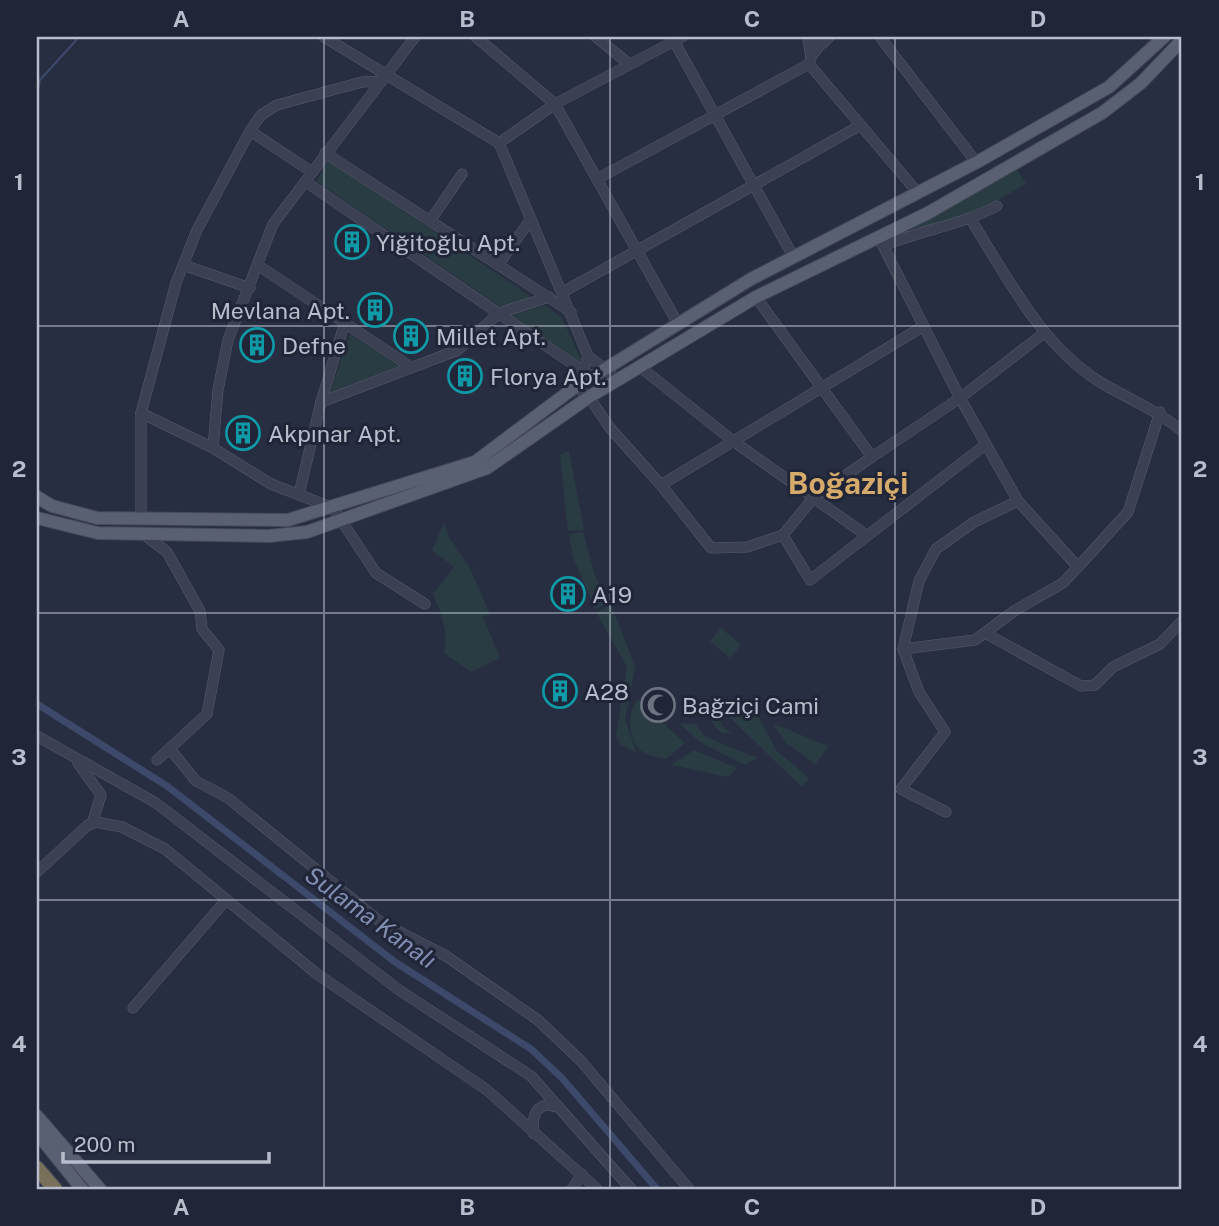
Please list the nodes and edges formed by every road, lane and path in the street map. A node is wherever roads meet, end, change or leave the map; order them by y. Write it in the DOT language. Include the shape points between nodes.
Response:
graph roads {
  1 [pos="324,37"];
  2 [pos="415,37"];
  3 [pos="476,37"];
  4 [pos="596,37"];
  5 [pos="880,37"];
  6 [pos="1164,37"];
  7 [pos="807,38"];
  8 [pos="678,39"];
  9 [pos="825,40"];
  10 [pos="1182,40"];
  11 [pos="810,61"];
  12 [pos="629,64"];
  13 [pos="384,78"];
  14 [pos="555,104"];
  15 [pos="716,115"];
  16 [pos="861,125"];
  17 [pos="250,131"];
  18 [pos="499,143"];
  19 [pos="325,153"];
  20 [pos="976,162"];
  21 [pos="312,172"];
  22 [pos="462,174"];
  23 [pos="597,179"];
  24 [pos="306,182"];
  25 [pos="753,183"];
  26 [pos="918,194"];
  27 [pos="997,206"];
  28 [pos="531,219"];
  29 [pos="971,220"];
  30 [pos="430,221"];
  31 [pos="880,241"];
  32 [pos="637,250"];
  33 [pos="794,258"];
  34 [pos="183,265"];
  35 [pos="498,265"];
  36 [pos="259,266"];
  37 [pos="250,288"];
  38 [pos="563,292"];
  39 [pos="755,297"];
  40 [pos="548,298"];
  41 [pos="571,312"];
  42 [pos="499,313"];
  43 [pos="345,322"];
  44 [pos="678,324"];
  45 [pos="922,327"];
  46 [pos="1043,334"];
  47 [pos="588,356"];
  48 [pos="639,366"];
  49 [pos="411,367"];
  50 [pos="583,371"];
  51 [pos="612,374"];
  52 [pos="579,386"];
  53 [pos="821,388"];
  54 [pos="587,397"];
  55 [pos="960,398"];
  56 [pos="321,402"];
  57 [pos="1160,412"];
  58 [pos="141,413"];
  59 [pos="1182,431"];
  60 [pos="733,441"];
  61 [pos="985,445"];
  62 [pos="212,448"];
  63 [pos="872,457"];
  64 [pos="661,485"];
  65 [pos="299,494"];
  66 [pos="37,497"];
  67 [pos="814,497"];
  68 [pos="1018,501"];
  69 [pos="333,508"];
  70 [pos="37,518"];
  71 [pos="141,518"];
  72 [pos="343,519"];
  73 [pos="143,534"];
  74 [pos="783,535"];
  75 [pos="866,535"];
  76 [pos="1079,567"];
  77 [pos="425,604"];
  78 [pos="1182,621"];
  79 [pos="985,633"];
  80 [pos="903,649"];
  81 [pos="37,736"];
  82 [pos="170,749"];
  83 [pos="61,750"];
  84 [pos="157,760"];
  85 [pos="946,812"];
  86 [pos="92,824"];
  87 [pos="37,872"];
  88 [pos="226,900"];
  89 [pos="133,1007"];
  90 [pos="559,1107"];
  91 [pos="37,1116"];
  92 [pos="37,1133"];
  93 [pos="533,1133"];
  94 [pos="37,1168"];
  95 [pos="582,1174"];
  96 [pos="55,1189"];
  97 [pos="82,1189"];
  98 [pos="100,1189"];
  99 [pos="572,1189"];
  100 [pos="597,1189"];
  101 [pos="631,1189"];
  102 [pos="689,1189"];
  1 -- 13 [label="street"];
  2 -- 13 [label="street"];
  3 -- 14 [label="street"];
  4 -- 12 [label="street"];
  5 -- 20 [label="street"];
  6 -- 20 [label="main road" via="1109,86"];
  7 -- 9 [label="street"];
  7 -- 11 [label="street"];
  8 -- 12 [label="street"];
  8 -- 15 [label="street"];
  9 -- 11 [label="street"];
  10 -- 31 [label="main road" via="1141,83 1102,113"];
  11 -- 15 [label="street"];
  11 -- 16 [label="street"];
  12 -- 14 [label="street"];
  13 -- 17 [label="street" via="277,105 261,115"];
  13 -- 18 [label="street"];
  13 -- 19 [label="street"];
  14 -- 18 [label="street"];
  14 -- 23 [label="street"];
  15 -- 23 [label="street"];
  15 -- 25 [label="street"];
  16 -- 25 [label="street"];
  16 -- 26 [label="street"];
  17 -- 21 [label="street"];
  17 -- 34 [label="street"];
  18 -- 28 [label="street"];
  19 -- 21 [label="street"];
  19 -- 30 [label="street"];
  20 -- 26 [label="main road"];
  21 -- 24 [label="street"];
  22 -- 30 [label="street"];
  23 -- 32 [label="street"];
  24 -- 36 [label="street" via="273,224"];
  24 -- 42 [label="street"];
  25 -- 32 [label="street"];
  25 -- 33 [label="street"];
  26 -- 33 [label="main road"];
  27 -- 29 [label="street"];
  28 -- 35 [label="street"];
  28 -- 38 [label="street"];
  29 -- 31 [label="street"];
  29 -- 46 [label="street"];
  30 -- 35 [label="street"];
  31 -- 39 [label="main road"];
  31 -- 45 [label="street"];
  32 -- 38 [label="street"];
  32 -- 44 [label="street"];
  33 -- 44 [label="main road"];
  34 -- 37 [label="street"];
  34 -- 58 [label="street"];
  35 -- 40 [label="street"];
  36 -- 37 [label="street"];
  36 -- 43 [label="street"];
  37 -- 62 [label="street" via="228,340"];
  38 -- 41 [label="street"];
  39 -- 48 [label="main road"];
  39 -- 53 [label="street"];
  40 -- 41 [label="street"];
  40 -- 42 [label="street"];
  41 -- 47 [label="street"];
  42 -- 49 [label="street" via="458,350"];
  42 -- 50 [label="street"];
  43 -- 49 [label="street"];
  43 -- 56 [label="street"];
  44 -- 51 [label="main road"];
  45 -- 53 [label="street"];
  45 -- 55 [label="street"];
  46 -- 55 [label="street"];
  46 -- 57 [label="street" via="1099,381"];
  47 -- 50 [label="street"];
  47 -- 51 [label="street"];
  48 -- 51 [label="main road"];
  48 -- 60 [label="street"];
  49 -- 56 [label="street"];
  50 -- 52 [label="street"];
  51 -- 52 [label="main road"];
  51 -- 54 [label="main road"];
  52 -- 54 [label="street"];
  52 -- 69 [label="main road" via="475,462"];
  53 -- 60 [label="street"];
  53 -- 63 [label="street"];
  54 -- 64 [label="street"];
  54 -- 72 [label="main road" via="487,468"];
  55 -- 61 [label="street"];
  55 -- 63 [label="street"];
  56 -- 65 [label="street"];
  57 -- 59 [label="street"];
  57 -- 76 [label="street" via="1128,512"];
  58 -- 62 [label="street"];
  58 -- 71 [label="street"];
  60 -- 64 [label="street"];
  60 -- 67 [label="street"];
  61 -- 68 [label="street"];
  61 -- 75 [label="street"];
  62 -- 65 [label="street" via="271,484"];
  63 -- 67 [label="street"];
  64 -- 74 [label="street" via="710,548 747,547"];
  65 -- 69 [label="street"];
  66 -- 71 [label="main road" via="52,506 97,518"];
  67 -- 74 [label="street"];
  67 -- 75 [label="street"];
  68 -- 76 [label="street"];
  68 -- 80 [label="street" via="974,522 936,549 919,580"];
  69 -- 71 [label="main road" via="288,520"];
  69 -- 72 [label="street"];
  70 -- 73 [label="main road" via="98,534"];
  72 -- 73 [label="main road" via="307,532 269,536"];
  72 -- 77 [label="street" via="376,573"];
  73 -- 82 [label="street" via="167,552 200,611 202,629 219,650 207,713"];
  74 -- 75 [label="street" via="810,580"];
  76 -- 79 [label="street" via="1063,583"];
  78 -- 79 [label="street" via="1160,644 1113,667 1095,685 1081,686"];
  79 -- 80 [label="street" via="975,640"];
  80 -- 85 [label="street" via="919,692 945,732 901,789"];
  81 -- 83 [label="street"];
  82 -- 84 [label="street"];
  82 -- 102 [label="street" via="196,780 228,798 382,922 446,956 538,1020 581,1061"];
  83 -- 86 [label="street" via="81,765 100,791"];
  83 -- 90 [label="street" via="156,803 400,990 531,1076"];
  86 -- 87 [label="street"];
  86 -- 88 [label="street" via="122,827 165,849"];
  88 -- 89 [label="street"];
  88 -- 93 [label="street" via="317,975 486,1090"];
  90 -- 93 [label="street" via="539,1109"];
  90 -- 101 [label="street"];
  91 -- 98 [label="main road"];
  92 -- 97 [label="main road"];
  93 -- 95 [label="street"];
  94 -- 96 [label="highway"];
  95 -- 99 [label="street"];
  95 -- 100 [label="street"];
}
